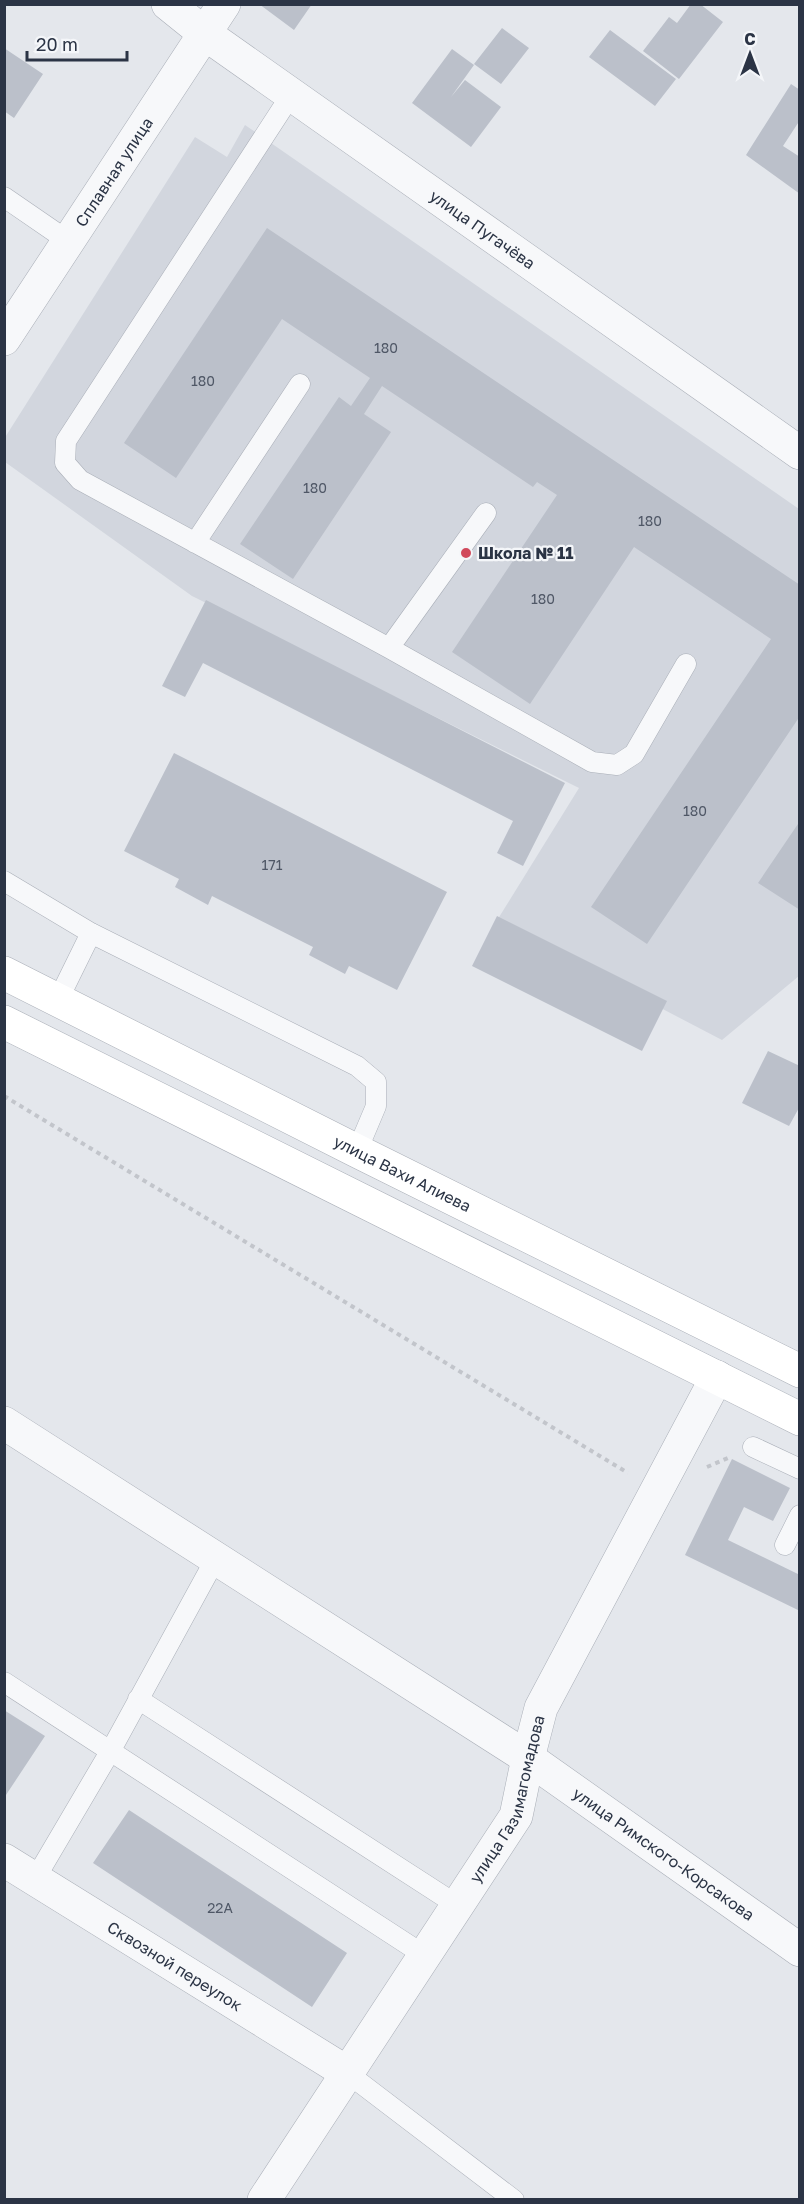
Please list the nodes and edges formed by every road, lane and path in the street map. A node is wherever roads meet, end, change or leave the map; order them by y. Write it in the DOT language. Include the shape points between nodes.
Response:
graph roads {
  1 [pos="168,4"];
  2 [pos="224,4"];
  3 [pos="204,33"];
  4 [pos="291,95"];
  5 [pos="4,197"];
  6 [pos="68,241"];
  7 [pos="4,339"];
  8 [pos="300,384"];
  9 [pos="800,453"];
  10 [pos="486,513"];
  11 [pos="195,543"];
  12 [pos="389,648"];
  13 [pos="686,664"];
  14 [pos="4,881"];
  15 [pos="91,933"];
  16 [pos="4,973"];
  17 [pos="58,1000"];
  18 [pos="4,1022"];
  19 [pos="4,1096"];
  20 [pos="357,1151"];
  21 [pos="800,1371"];
  22 [pos="717,1377"];
  23 [pos="800,1419"];
  24 [pos="4,1423"];
  25 [pos="753,1447"];
  26 [pos="800,1469"];
  27 [pos="656,1490"];
  28 [pos="800,1515"];
  29 [pos="785,1545"];
  30 [pos="216,1558"];
  31 [pos="4,1682"];
  32 [pos="138,1699"];
  33 [pos="111,1750"];
  34 [pos="528,1758"];
  35 [pos="4,1860"];
  36 [pos="35,1879"];
  37 [pos="457,1905"];
  38 [pos="800,1950"];
  39 [pos="424,1955"];
  40 [pos="346,2073"];
  41 [pos="264,2199"];
  42 [pos="514,2199"];
  1 -- 3 [label="street, улица Пугачёва"];
  2 -- 3 [label="street, Сплавная улица"];
  3 -- 4 [label="street, улица Пугачёва"];
  3 -- 6 [label="street, Сплавная улица"];
  4 -- 9 [label="street, улица Пугачёва"];
  4 -- 11 [label="lane" via="66,441 65,463 80,480"];
  5 -- 6 [label="lane"];
  6 -- 7 [label="street, Сплавная улица"];
  8 -- 11 [label="lane"];
  10 -- 12 [label="lane"];
  11 -- 12 [label="lane"];
  12 -- 13 [label="lane" via="592,762 617,765 634,754"];
  14 -- 15 [label="lane"];
  15 -- 17 [label="lane"];
  15 -- 20 [label="lane" via="357,1066 375,1082 376,1107"];
  16 -- 17 [label="main road, улица Вахи Алиева"];
  17 -- 20 [label="main road, улица Вахи Алиева"];
  18 -- 22 [label="main road"];
  19 -- 27 [label="path"];
  20 -- 21 [label="main road, улица Вахи Алиева"];
  22 -- 23 [label="main road"];
  22 -- 27 [label="street, улица Газимагомадова"];
  24 -- 30 [label="street, улица Римского-Корсакова"];
  25 -- 26 [label="lane"];
  27 -- 34 [label="street, улица Газимагомадова" via="541,1708"];
  28 -- 29 [label="lane"];
  30 -- 32 [label="lane"];
  30 -- 34 [label="street, улица Римского-Корсакова"];
  31 -- 33 [label="lane"];
  32 -- 33 [label="lane"];
  32 -- 37 [label="lane"];
  33 -- 36 [label="lane"];
  33 -- 39 [label="lane"];
  34 -- 37 [label="street, улица Газимагомадова" via="516,1816"];
  34 -- 38 [label="street, улица Римского-Корсакова"];
  35 -- 36 [label="street, Сквозной переулок"];
  36 -- 40 [label="street, Сквозной переулок"];
  37 -- 39 [label="street, улица Газимагомадова"];
  39 -- 40 [label="street, улица Газимагомадова"];
  40 -- 41 [label="street, улица Газимагомадова"];
  40 -- 42 [label="lane"];
}
